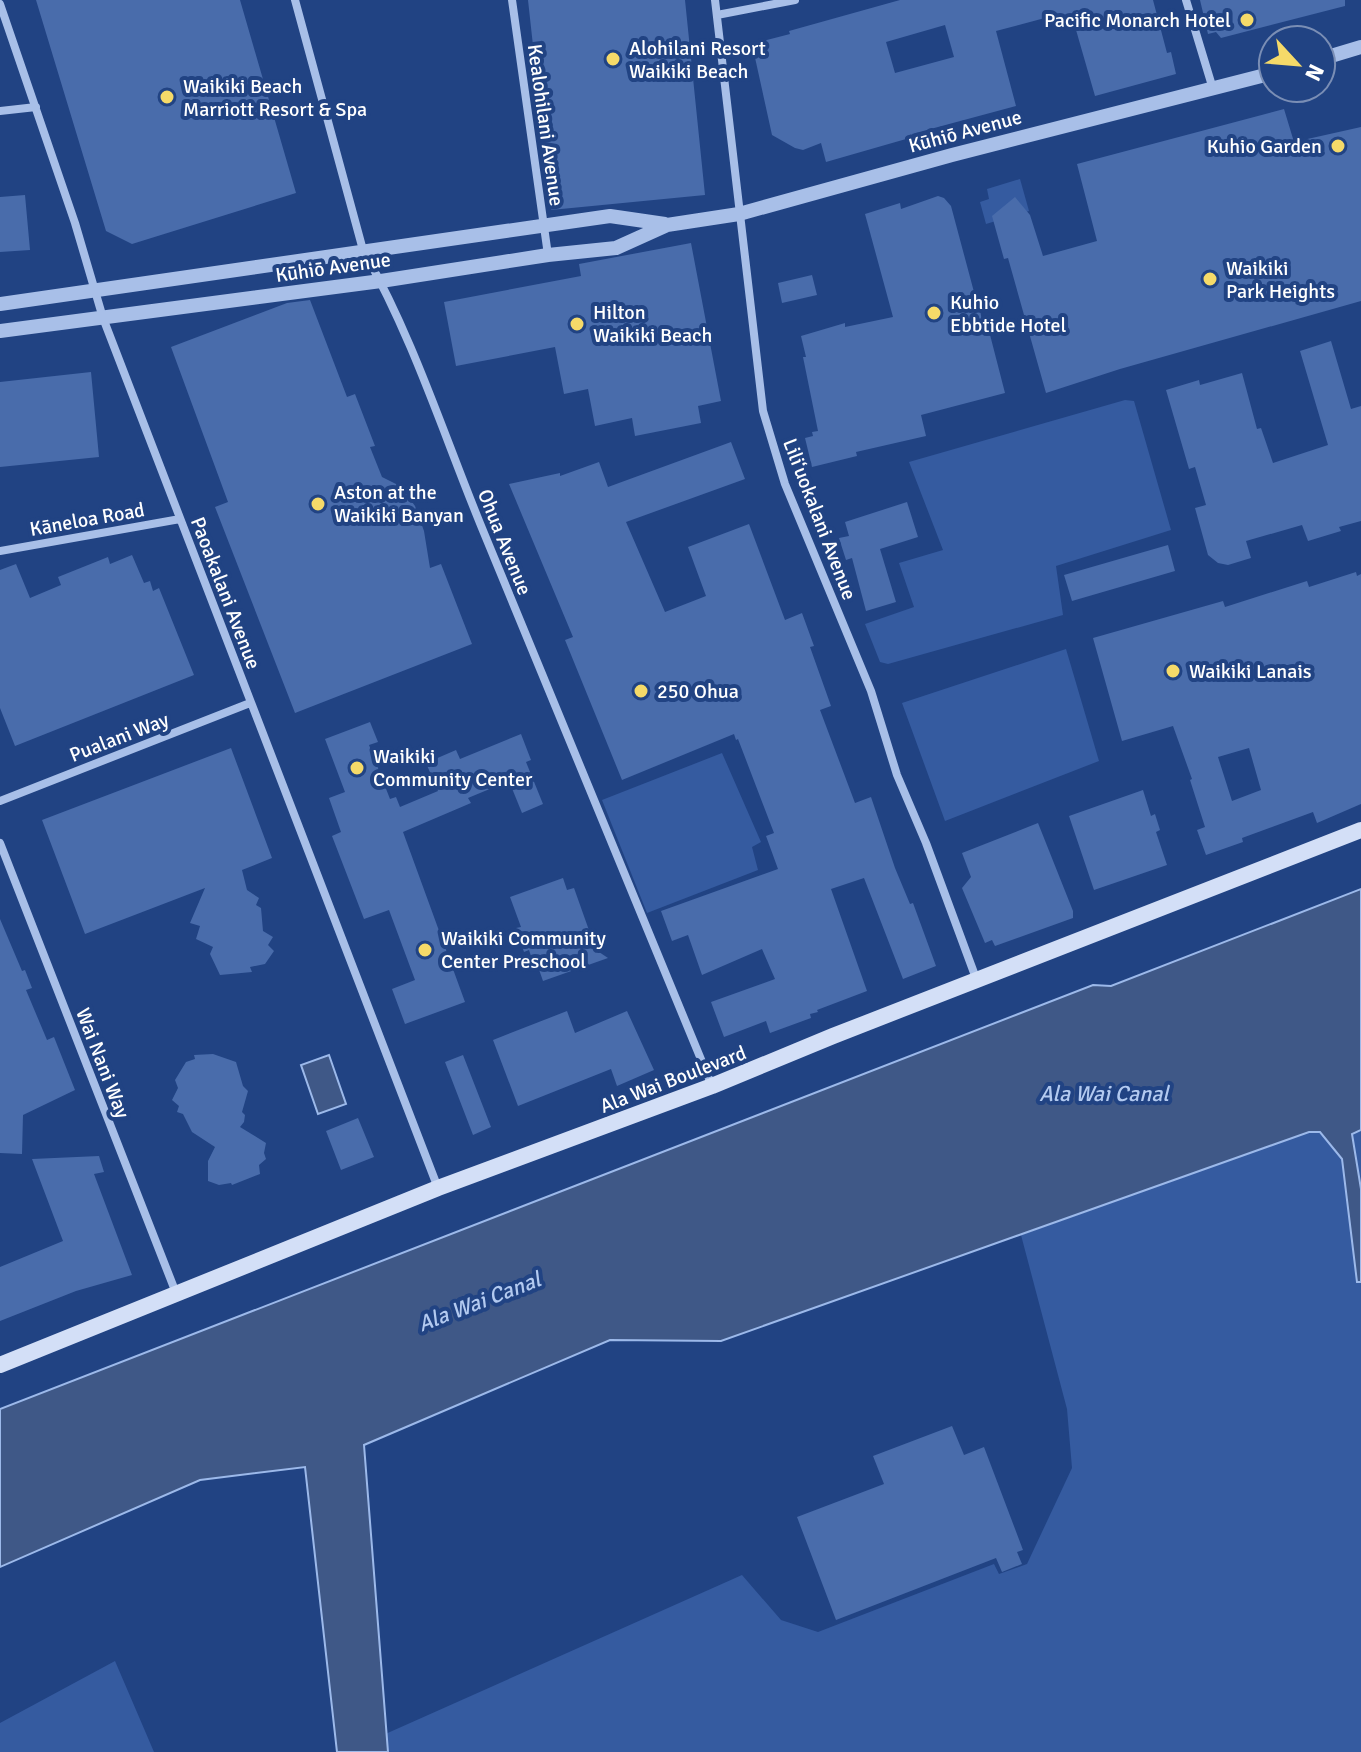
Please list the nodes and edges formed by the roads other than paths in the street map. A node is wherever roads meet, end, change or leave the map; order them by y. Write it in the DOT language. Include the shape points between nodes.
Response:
graph roads {
  1 [pos="295,0"];
  2 [pos="512,0"];
  3 [pos="715,0"];
  4 [pos="795,0"];
  5 [pos="1186,0"];
  6 [pos="0,4"];
  7 [pos="717,15"];
  8 [pos="1361,47"];
  9 [pos="1337,54"];
  10 [pos="1257,78"];
  11 [pos="1213,90"];
  12 [pos="36,107"];
  13 [pos="0,111"];
  14 [pos="739,214"];
  15 [pos="544,225"];
  16 [pos="667,225"];
  17 [pos="363,250"];
  18 [pos="548,255"];
  19 [pos="381,281"];
  20 [pos="97,292"];
  21 [pos="0,304"];
  22 [pos="103,318"];
  23 [pos="0,331"];
  24 [pos="180,519"];
  25 [pos="0,551"];
  26 [pos="250,703"];
  27 [pos="0,801"];
  28 [pos="1361,830"];
  29 [pos="0,843"];
  30 [pos="977,981"];
  31 [pos="712,1086"];
  32 [pos="438,1188"];
  33 [pos="176,1294"];
  34 [pos="0,1365"];
  1 -- 17 [label="street, Ohua Avenue"];
  2 -- 15 [label="street, Kealohilani Avenue"];
  3 -- 7 [label="street, Liliʻuokalani Avenue"];
  4 -- 7 [label="street"];
  5 -- 11 [label="street"];
  6 -- 12 [label="street, Paoakalani Avenue"];
  7 -- 14 [label="street, Liliʻuokalani Avenue"];
  8 -- 9 [label="street"];
  10 -- 11 [label="street, Kūhiō Avenue"];
  11 -- 14 [label="street, Kūhiō Avenue"];
  12 -- 13 [label="street"];
  12 -- 20 [label="street, Paoakalani Avenue"];
  14 -- 16 [label="street, Kūhiō Avenue"];
  14 -- 30 [label="street, Liliʻuokalani Avenue" via="763,411 785,484 871,691 897,775"];
  15 -- 16 [label="street, Kūhiō Avenue" via="610,216"];
  15 -- 17 [label="street, Kūhiō Avenue"];
  15 -- 18 [label="street, Kealohilani Avenue"];
  16 -- 18 [label="street, Kūhiō Avenue" via="616,248"];
  17 -- 19 [label="street, Ohua Avenue"];
  17 -- 20 [label="street, Kūhiō Avenue"];
  18 -- 19 [label="street, Kūhiō Avenue"];
  19 -- 22 [label="street, Kūhiō Avenue"];
  19 -- 31 [label="street, Ohua Avenue"];
  20 -- 21 [label="street, Kūhiō Avenue"];
  20 -- 22 [label="street, Paoakalani Avenue"];
  22 -- 23 [label="street, Kūhiō Avenue"];
  22 -- 24 [label="street, Paoakalani Avenue"];
  24 -- 25 [label="street, Kāneloa Road"];
  24 -- 26 [label="street, Paoakalani Avenue"];
  26 -- 27 [label="street, Pualani Way"];
  26 -- 32 [label="street, Paoakalani Avenue"];
  28 -- 30 [label="main road, Ala Wai Boulevard"];
  29 -- 33 [label="street, Wai Nani Way"];
  30 -- 31 [label="main road, Ala Wai Boulevard"];
  31 -- 32 [label="main road, Ala Wai Boulevard"];
  32 -- 33 [label="main road, Ala Wai Boulevard"];
  33 -- 34 [label="main road, Ala Wai Boulevard"];
}
